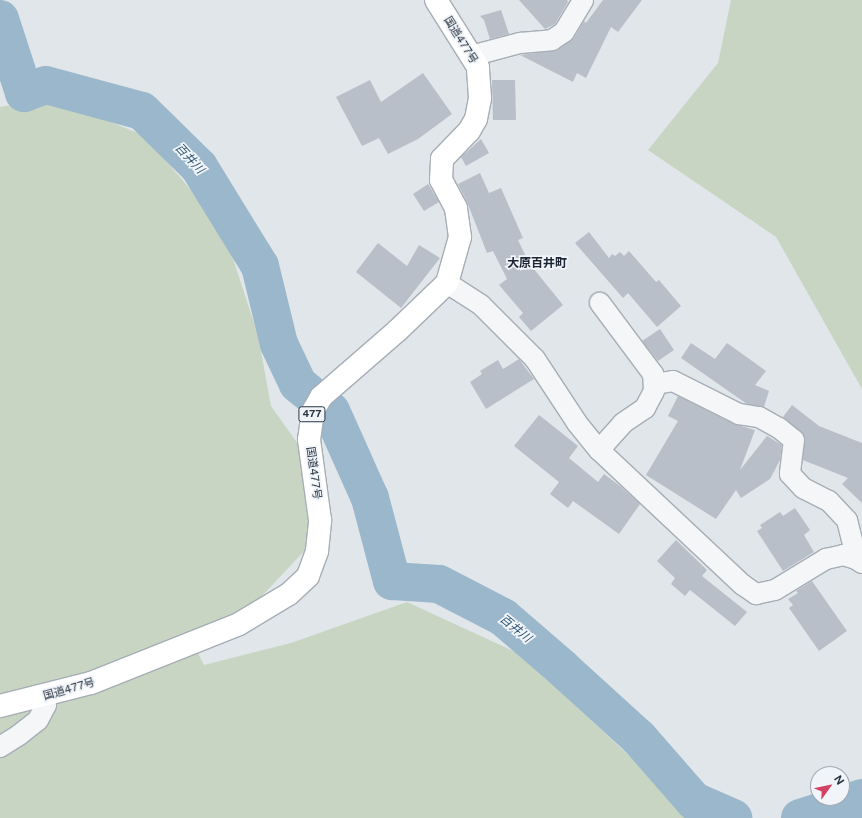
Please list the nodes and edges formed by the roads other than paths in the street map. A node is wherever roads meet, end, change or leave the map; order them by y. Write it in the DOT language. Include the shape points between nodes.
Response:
graph roads {
  1 [pos="436,0"];
  2 [pos="583,0"];
  3 [pos="471,56"];
  4 [pos="447,283"];
  5 [pos="600,303"];
  6 [pos="654,384"];
  7 [pos="599,450"];
  8 [pos="856,560"];
  9 [pos="33,698"];
  10 [pos="0,706"];
  11 [pos="0,747"];
  1 -- 3 [label="highway, 国道477号"];
  2 -- 3 [label="street" via="564,32 552,40 520,43"];
  3 -- 4 [label="highway, 国道477号" via="478,67 480,91 476,119 469,131 442,158 441,180 456,208 460,237"];
  4 -- 7 [label="street" via="481,305 535,359 577,423"];
  4 -- 9 [label="highway, 国道477号 / 477" via="321,397 313,411 309,440 320,520 317,551 308,576 290,594 239,624 91,683"];
  5 -- 6 [label="street" via="653,374"];
  6 -- 7 [label="street" via="654,391 645,408 623,422"];
  6 -- 8 [label="street" via="672,381 738,414 759,417 794,440 790,474 803,488 829,501 847,520"];
  7 -- 8 [label="street" via="743,585 756,594 774,590 826,559 843,556"];
  9 -- 10 [label="highway, 国道477号 / 477"];
  9 -- 11 [label="street" via="46,705 38,720"];
}
